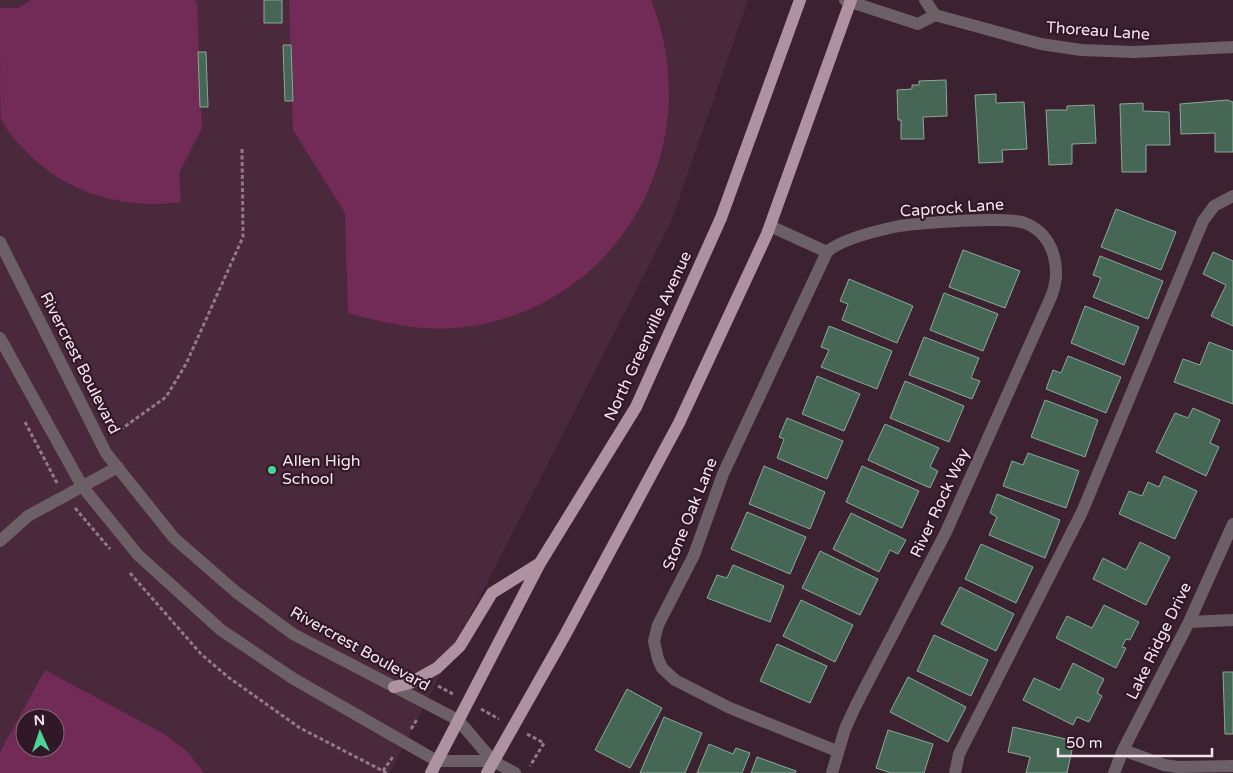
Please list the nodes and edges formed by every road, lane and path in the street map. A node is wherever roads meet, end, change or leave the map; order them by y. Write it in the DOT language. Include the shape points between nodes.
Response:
graph roads {
  1 [pos="800,0"];
  2 [pos="925,0"];
  3 [pos="849,1"];
  4 [pos="935,16"];
  5 [pos="1233,47"];
  6 [pos="242,147"];
  7 [pos="1233,196"];
  8 [pos="770,226"];
  9 [pos="0,242"];
  10 [pos="1048,242"];
  11 [pos="827,252"];
  12 [pos="0,338"];
  13 [pos="120,430"];
  14 [pos="118,467"];
  15 [pos="82,486"];
  16 [pos="1233,524"];
  17 [pos="0,541"];
  18 [pos="540,563"];
  19 [pos="1233,620"];
  20 [pos="1189,622"];
  21 [pos="438,686"];
  22 [pos="394,687"];
  23 [pos="467,702"];
  24 [pos="458,720"];
  25 [pos="512,726"];
  26 [pos="1123,750"];
  27 [pos="837,751"];
  28 [pos="437,761"];
  29 [pos="493,761"];
  30 [pos="1233,766"];
  31 [pos="431,773"];
  32 [pos="487,773"];
  33 [pos="515,773"];
  34 [pos="525,773"];
  35 [pos="832,773"];
  36 [pos="955,773"];
  37 [pos="1114,773"];
  1 -- 18 [label="main road, North Greenville Avenue" via="721,218 636,408"];
  2 -- 4 [label="street"];
  3 -- 4 [label="street, Thoreau Lane" via="918,24"];
  3 -- 8 [label="main road"];
  4 -- 5 [label="street, Thoreau Lane" via="1041,44 1081,50 1134,52"];
  6 -- 13 [label="path" via="243,237 186,364 166,397"];
  7 -- 36 [label="street" via="1214,206 1203,221 1082,512 959,754"];
  8 -- 11 [label="street"];
  8 -- 25 [label="main road" via="679,423"];
  9 -- 14 [label="street, Rivercrest Boulevard" via="106,453"];
  10 -- 11 [label="street, Caprock Lane" via="1029,225 1001,220 899,226 842,243"];
  10 -- 27 [label="street, River Rock Way" via="1057,277 1051,298 953,518 864,689"];
  11 -- 27 [label="street, Stone Oak Lane" via="723,474 694,555 658,625 654,641 662,668 675,680 730,708"];
  12 -- 15 [label="street, Rivercrest Boulevard"];
  14 -- 15 [label="street"];
  14 -- 22 [label="street, Rivercrest Boulevard" via="174,538 236,592 292,634"];
  15 -- 17 [label="street" via="28,516"];
  15 -- 28 [label="street, Rivercrest Boulevard" via="138,556 221,630 294,679"];
  16 -- 20 [label="street, Lake Ridge Drive"];
  18 -- 22 [label="main road" via="492,594 460,646 436,668"];
  18 -- 23 [label="main road, North Greenville Avenue"];
  19 -- 20 [label="street"];
  20 -- 26 [label="street, Lake Ridge Drive"];
  21 -- 23 [label="path"];
  22 -- 24 [label="street, Rivercrest Boulevard"];
  23 -- 24 [label="main road, North Greenville Avenue"];
  23 -- 25 [label="path"];
  24 -- 28 [label="main road, North Greenville Avenue"];
  24 -- 29 [label="street, Rivercrest Boulevard"];
  25 -- 29 [label="main road"];
  25 -- 34 [label="path" via="544,743"];
  26 -- 30 [label="street" via="1164,765"];
  26 -- 37 [label="street, Lake Ridge Drive"];
  27 -- 35 [label="street, River Rock Way"];
  28 -- 29 [label="street, Rivercrest Boulevard"];
  28 -- 31 [label="main road, North Greenville Avenue"];
  29 -- 32 [label="main road"];
  29 -- 33 [label="street, Rivercrest Boulevard"];
}
